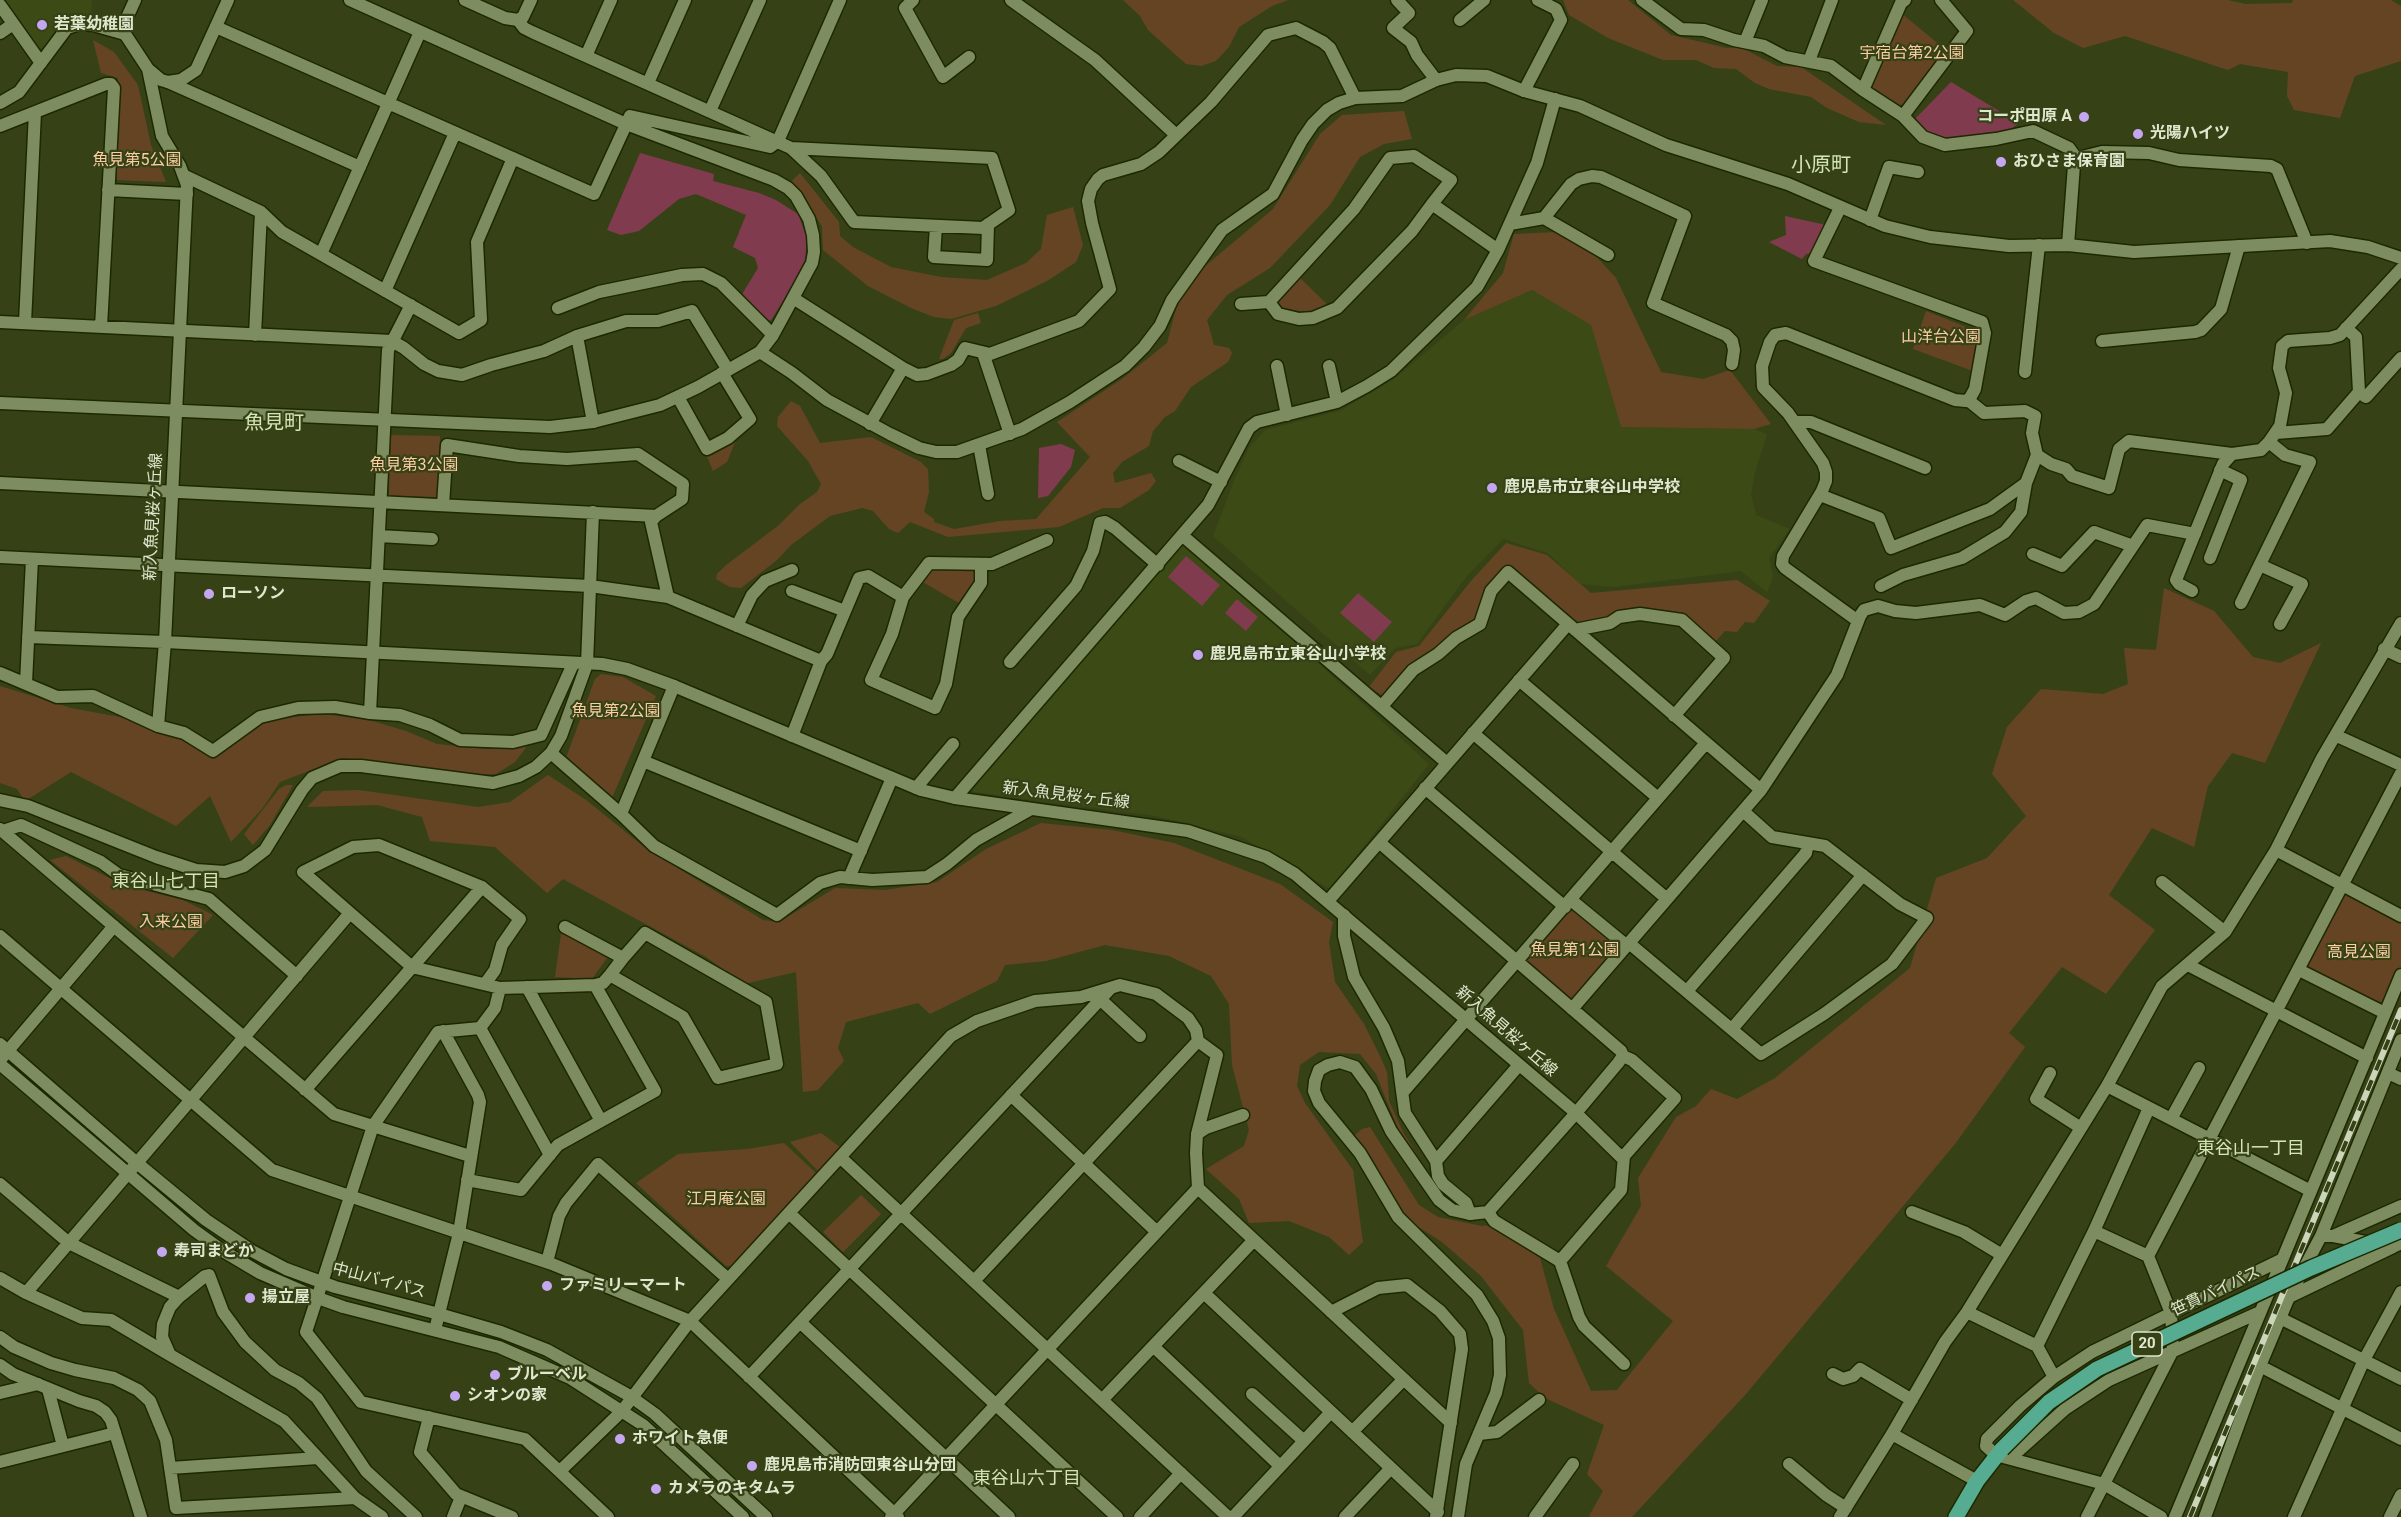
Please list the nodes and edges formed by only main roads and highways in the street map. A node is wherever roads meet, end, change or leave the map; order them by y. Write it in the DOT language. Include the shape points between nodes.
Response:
graph roads {
  1 [pos="2401,1220"];
  2 [pos="2401,1230"];
  3 [pos="2311,1268"];
  4 [pos="1956,1517"];
  1 -- 3 [label="main road, 笹貫バイパス / 20, bridge"];
  2 -- 3 [label="main road, 笹貫バイパス / 20, bridge"];
  3 -- 4 [label="main road, 笹貫バイパス / 20, bridge" via="2097,1369 2049,1402 1999,1452"];
}
